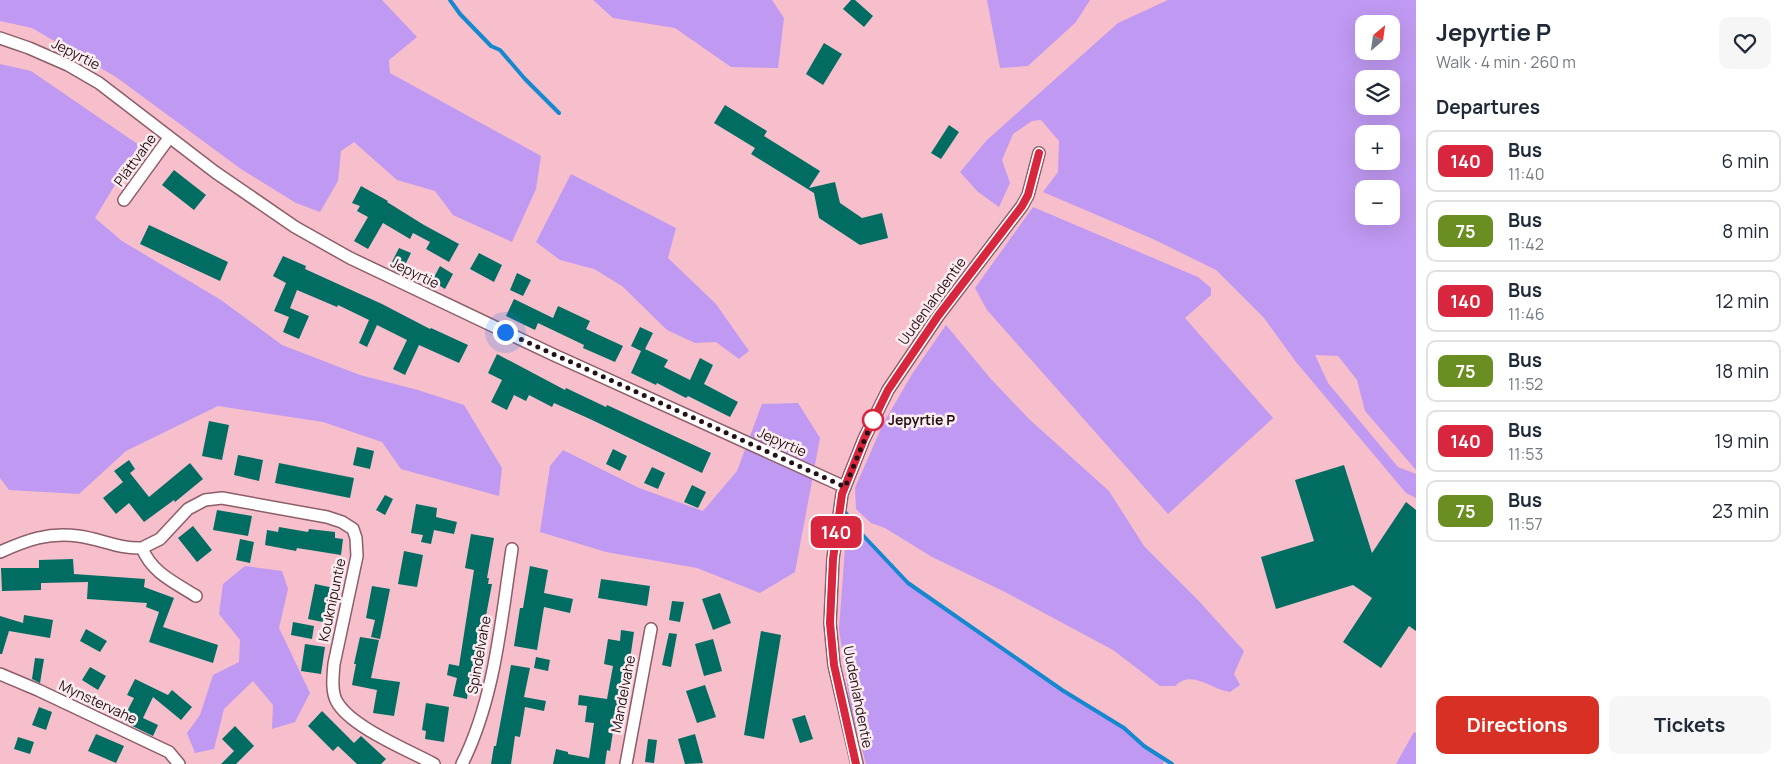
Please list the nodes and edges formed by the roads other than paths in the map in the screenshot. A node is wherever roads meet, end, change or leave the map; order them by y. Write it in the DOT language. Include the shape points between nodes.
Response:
graph roads {
  1 [pos="0,38"];
  2 [pos="170,138"];
  3 [pos="1039,153"];
  4 [pos="124,200"];
  5 [pos="845,487"];
  6 [pos="142,548"];
  7 [pos="512,549"];
  8 [pos="0,552"];
  9 [pos="196,596"];
  10 [pos="651,629"];
  11 [pos="0,674"];
  12 [pos="179,764"];
  13 [pos="434,764"];
  14 [pos="462,764"];
  15 [pos="626,764"];
  16 [pos="856,764"];
  1 -- 2 [label="street, Jepyrtie" via="68,65 99,83"];
  2 -- 4 [label="street, Plättvahe"];
  2 -- 5 [label="street, Jepyrtie" via="295,227 350,258"];
  3 -- 5 [label="street, Uudenlahdentie" via="1022,206 938,316 888,390"];
  5 -- 16 [label="street, Uudenlahdentie" via="833,559 830,623 834,665"];
  6 -- 8 [label="street" via="57,534 40,536"];
  6 -- 9 [label="street" via="148,561 161,574"];
  6 -- 13 [label="street, Kouknipuntie" via="160,539 188,509 205,500 222,498 327,517 353,528 357,556 334,664 332,680 336,701 350,718"];
  7 -- 14 [label="street, Spindelvahe" via="484,706 474,740"];
  10 -- 15 [label="street, Mandelvahe"];
  11 -- 12 [label="street, Mynstervahe" via="169,752"];
}
